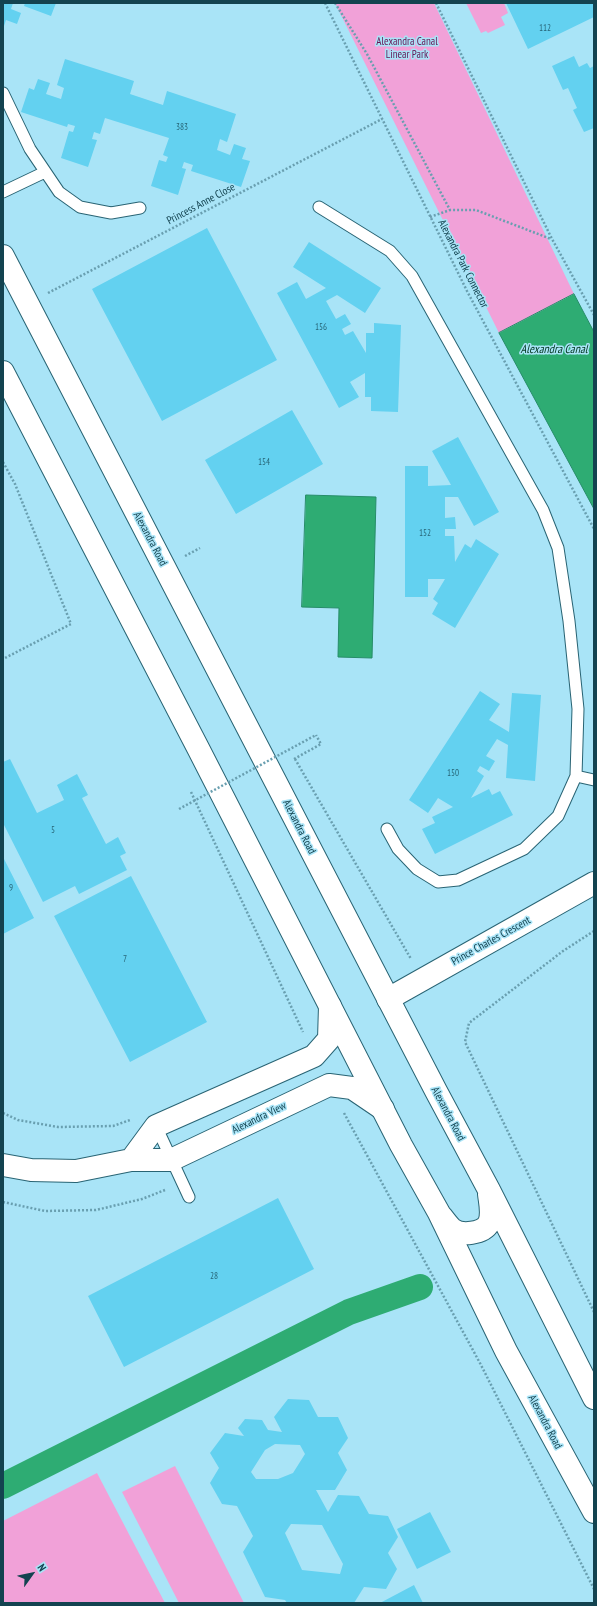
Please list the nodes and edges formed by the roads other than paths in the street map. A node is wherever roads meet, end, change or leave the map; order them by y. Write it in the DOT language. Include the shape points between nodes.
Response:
graph roads {
  1 [pos="3,93"];
  2 [pos="45,172"];
  3 [pos="3,192"];
  4 [pos="319,207"];
  5 [pos="140,208"];
  6 [pos="3,256"];
  7 [pos="3,372"];
  8 [pos="576,776"];
  9 [pos="594,780"];
  10 [pos="388,829"];
  11 [pos="594,883"];
  12 [pos="388,999"];
  13 [pos="330,1006"];
  14 [pos="382,1109"];
  15 [pos="156,1126"];
  16 [pos="131,1160"];
  17 [pos="171,1160"];
  18 [pos="3,1165"];
  19 [pos="489,1190"];
  20 [pos="189,1197"];
  21 [pos="439,1213"];
  22 [pos="594,1398"];
  23 [pos="594,1512"];
  1 -- 2 [label="lane" via="30,149"];
  2 -- 3 [label="lane"];
  2 -- 5 [label="lane" via="59,192 80,207 111,213"];
  4 -- 8 [label="lane" via="390,251 412,276 543,510 558,548 569,621 578,709"];
  6 -- 12 [label="main road, Alexandra Road"];
  7 -- 13 [label="main road, Alexandra Road"];
  8 -- 9 [label="lane"];
  8 -- 10 [label="lane" via="558,816 524,849 458,880 438,882 417,869 398,849"];
  11 -- 12 [label="main road, Prince Charles Crescent"];
  12 -- 19 [label="main road, Alexandra Road"];
  13 -- 14 [label="main road, Alexandra Road"];
  13 -- 15 [label="main road" via="329,1039 314,1056"];
  14 -- 17 [label="main road, Alexandra View" via="352,1088 329,1085"];
  14 -- 21 [label="main road, Alexandra Road"];
  15 -- 16 [label="main road"];
  15 -- 17 [label="lane"];
  16 -- 17 [label="main road, Alexandra View"];
  16 -- 18 [label="main road, Alexandra View" via="76,1171 31,1170"];
  17 -- 20 [label="lane"];
  19 -- 21 [label="main road" via="491,1209 489,1222 483,1229 463,1234 453,1230"];
  19 -- 22 [label="main road, Alexandra Road"];
  21 -- 23 [label="main road, Alexandra Road" via="506,1351"];
}
